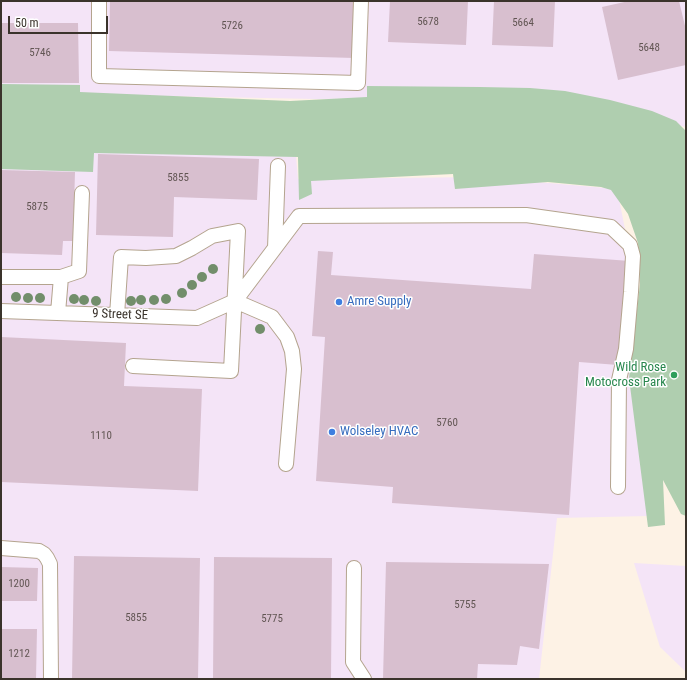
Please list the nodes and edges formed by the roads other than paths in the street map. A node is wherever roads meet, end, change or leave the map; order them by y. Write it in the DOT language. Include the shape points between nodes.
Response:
graph roads {
  1 [pos="99,1"];
  2 [pos="361,1"];
  3 [pos="278,166"];
  4 [pos="82,193"];
  5 [pos="275,248"];
  6 [pos="1,276"];
  7 [pos="61,277"];
  8 [pos="234,301"];
  9 [pos="1,311"];
  10 [pos="58,313"];
  11 [pos="117,315"];
  12 [pos="133,366"];
  13 [pos="286,464"];
  14 [pos="618,487"];
  15 [pos="1,548"];
  16 [pos="354,568"];
  17 [pos="51,679"];
  18 [pos="364,679"];
  1 -- 2 [label="street" via="98,76 358,83"];
  3 -- 5 [label="street"];
  4 -- 7 [label="street" via="79,271"];
  5 -- 8 [label="street"];
  5 -- 14 [label="street" via="299,216 526,215 611,227 630,245 633,256 626,349 619,380"];
  6 -- 7 [label="street"];
  7 -- 10 [label="street"];
  8 -- 11 [label="street, 9 Street SE" via="197,318"];
  8 -- 11 [label="street" via="238,231 212,236 176,256 122,257"];
  8 -- 12 [label="street" via="231,371"];
  8 -- 13 [label="street" via="272,317 287,337 292,351 294,369"];
  9 -- 10 [label="street, 9 Street SE"];
  10 -- 11 [label="street, 9 Street SE"];
  15 -- 17 [label="street" via="39,552 48,558"];
  16 -- 18 [label="street" via="353,662"];
}
